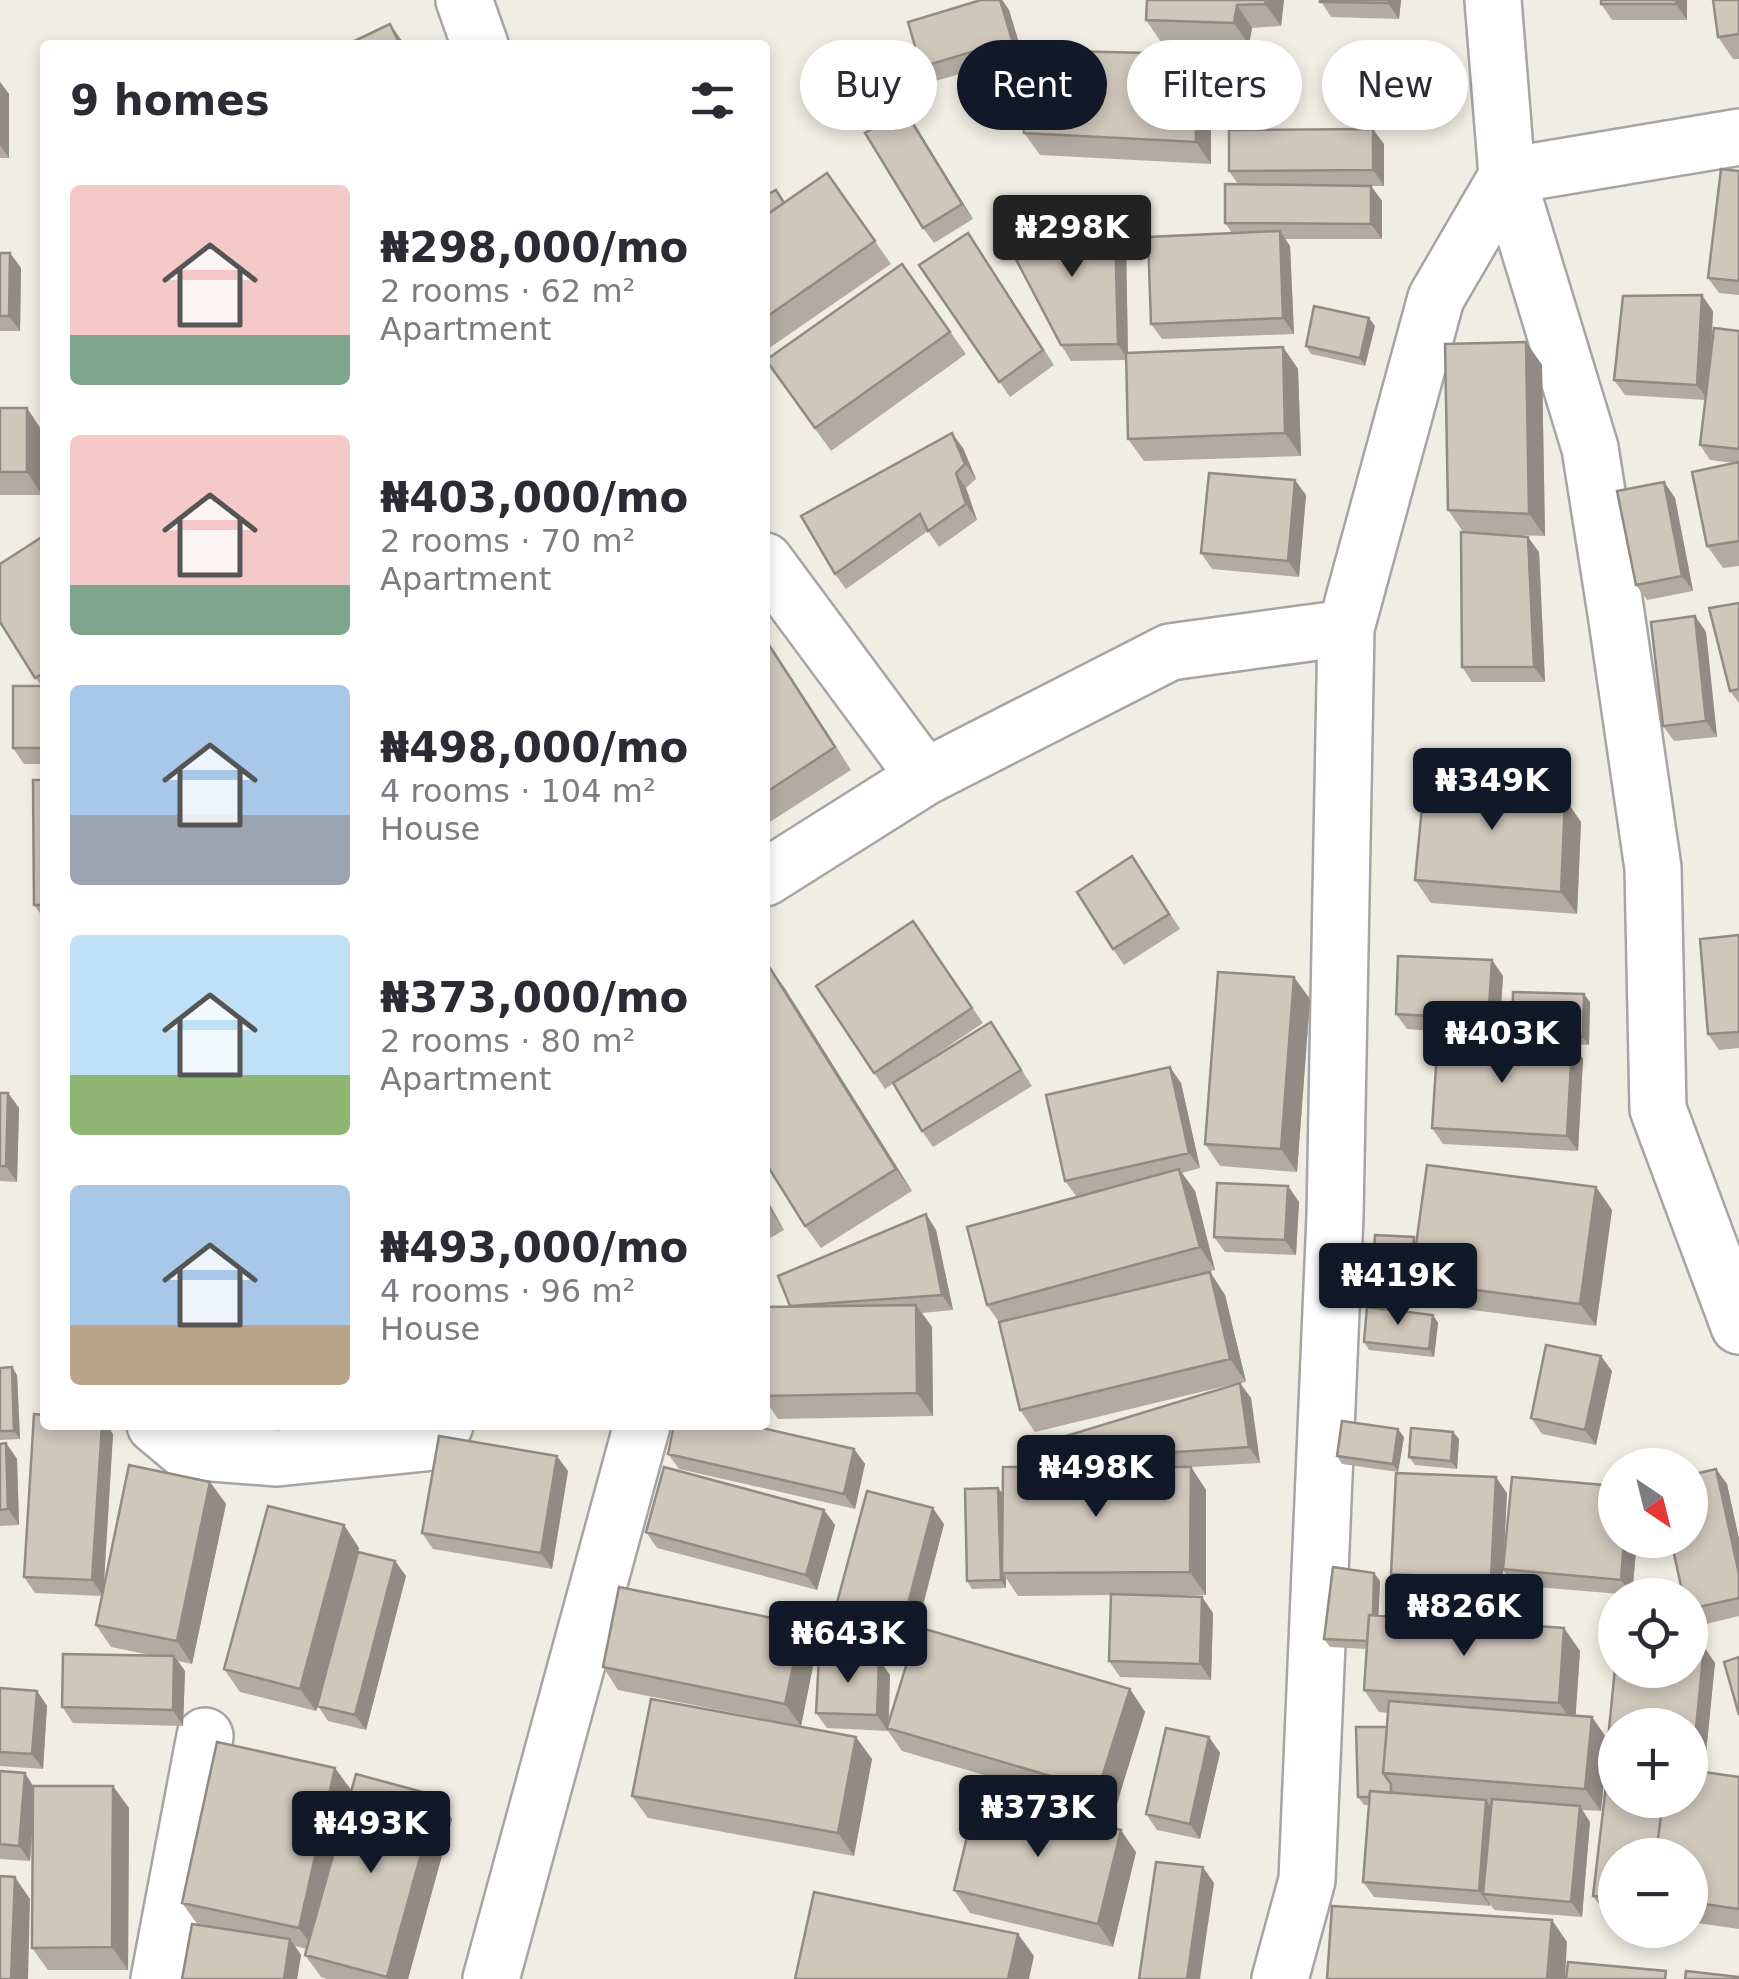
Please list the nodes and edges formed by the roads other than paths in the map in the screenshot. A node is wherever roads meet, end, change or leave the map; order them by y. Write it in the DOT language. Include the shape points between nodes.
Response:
graph roads {
  1 [pos="464,0"];
  2 [pos="1493,0"];
  3 [pos="478,40"];
  4 [pos="1739,137"];
  5 [pos="1507,176"];
  6 [pos="770,569"];
  7 [pos="1346,628"];
  8 [pos="925,777"];
  9 [pos="770,875"];
  10 [pos="1739,1326"];
  11 [pos="161,1430"];
  12 [pos="439,1430"];
  13 [pos="641,1430"];
  14 [pos="205,1736"];
  15 [pos="158,1979"];
  16 [pos="491,1979"];
  17 [pos="1280,1979"];
  1 -- 3 [label="street"];
  2 -- 5 [label="street"];
  4 -- 5 [label="street"];
  5 -- 7 [label="street" via="1436,298"];
  5 -- 10 [label="street" via="1593,466 1653,868 1658,1109"];
  6 -- 8 [label="street"];
  7 -- 8 [label="street" via="1170,652"];
  7 -- 17 [label="street" via="1335,1216 1308,1880"];
  8 -- 9 [label="street"];
  11 -- 12 [label="street" via="186,1451 277,1458 425,1443"];
  13 -- 16 [label="street"];
  14 -- 15 [label="street"];
}
